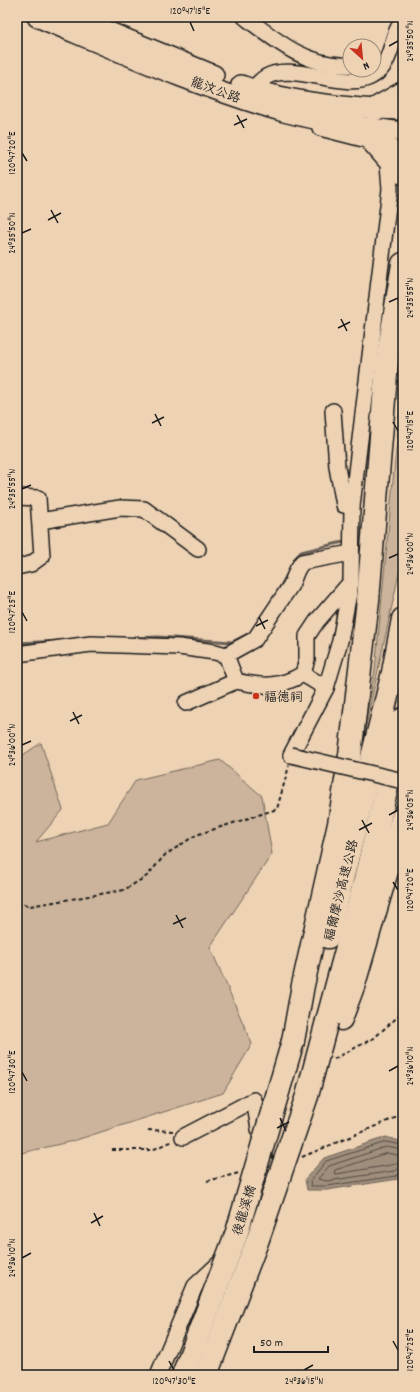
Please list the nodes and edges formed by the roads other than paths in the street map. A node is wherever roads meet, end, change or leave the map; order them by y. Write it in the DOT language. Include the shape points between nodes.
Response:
graph roads {
  1 [pos="37,17"];
  2 [pos="73,17"];
  3 [pos="245,17"];
  4 [pos="403,21"];
  5 [pos="138,53"];
  6 [pos="382,60"];
  7 [pos="342,66"];
  8 [pos="367,78"];
  9 [pos="403,93"];
  10 [pos="251,95"];
  11 [pos="375,110"];
  12 [pos="403,110"];
  13 [pos="354,126"];
  14 [pos="403,132"];
  15 [pos="403,173"];
  16 [pos="403,264"];
  17 [pos="332,411"];
  18 [pos="17,497"];
  19 [pos="352,506"];
  20 [pos="40,521"];
  21 [pos="198,549"];
  22 [pos="351,553"];
  23 [pos="17,567"];
  24 [pos="350,582"];
  25 [pos="403,619"];
  26 [pos="17,654"];
  27 [pos="226,655"];
  28 [pos="303,674"];
  29 [pos="236,681"];
  30 [pos="326,688"];
  31 [pos="186,703"];
  32 [pos="403,719"];
  33 [pos="403,781"];
  34 [pos="403,816"];
  35 [pos="333,1024"];
  36 [pos="294,1041"];
  37 [pos="183,1137"];
  38 [pos="158,1375"];
  39 [pos="183,1375"];
  40 [pos="206,1375"];
  1 -- 5 [label="main road, 龍汶公路"];
  2 -- 5 [label="main road, 龍汶公路"];
  3 -- 7 [label="street" via="275,40 309,60"];
  4 -- 6 [label="street"];
  5 -- 10 [label="main road, 龍汶公路"];
  8 -- 10 [label="street" via="358,81 286,73 267,76"];
  9 -- 11 [label="highway"];
  10 -- 11 [label="main road, 龍汶公路"];
  10 -- 13 [label="main road, 龍汶公路" via="285,112"];
  10 -- 19 [label="street" via="280,118 367,140 388,164 388,222"];
  11 -- 12 [label="main road, 龍汶公路"];
  13 -- 14 [label="main road, 龍汶公路"];
  13 -- 15 [label="highway" via="382,142 395,157"];
  16 -- 36 [label="highway" via="388,362 368,600 350,755 339,824 303,985"];
  17 -- 19 [label="street" via="337,467 344,505"];
  18 -- 20 [label="street" via="38,498"];
  19 -- 22 [label="street"];
  20 -- 21 [label="street" via="120,508 144,509"];
  20 -- 23 [label="street" via="42,556 31,564"];
  22 -- 24 [label="street"];
  22 -- 27 [label="street" via="302,562 291,585 255,639"];
  24 -- 28 [label="street" via="307,636 307,659"];
  24 -- 30 [label="street" via="340,641"];
  25 -- 36 [label="highway, 福爾摩沙高速公路" via="391,680 318,978"];
  26 -- 27 [label="street" via="91,644 179,647"];
  27 -- 29 [label="street"];
  28 -- 29 [label="street" via="290,682 262,686"];
  28 -- 30 [label="street"];
  29 -- 31 [label="street"];
  30 -- 33 [label="street, bridge" via="291,755"];
  32 -- 35 [label="highway, 福爾摩沙高速公路"];
  34 -- 35 [label="highway" via="354,984"];
  35 -- 40 [label="highway, 後龍溪橋, bridge" via="326,1064 308,1096 258,1239"];
  36 -- 39 [label="highway, 後龍溪橋, bridge" via="237,1232"];
  37 -- 38 [label="street" via="254,1100 272,1208 253,1234 195,1286"];
}
